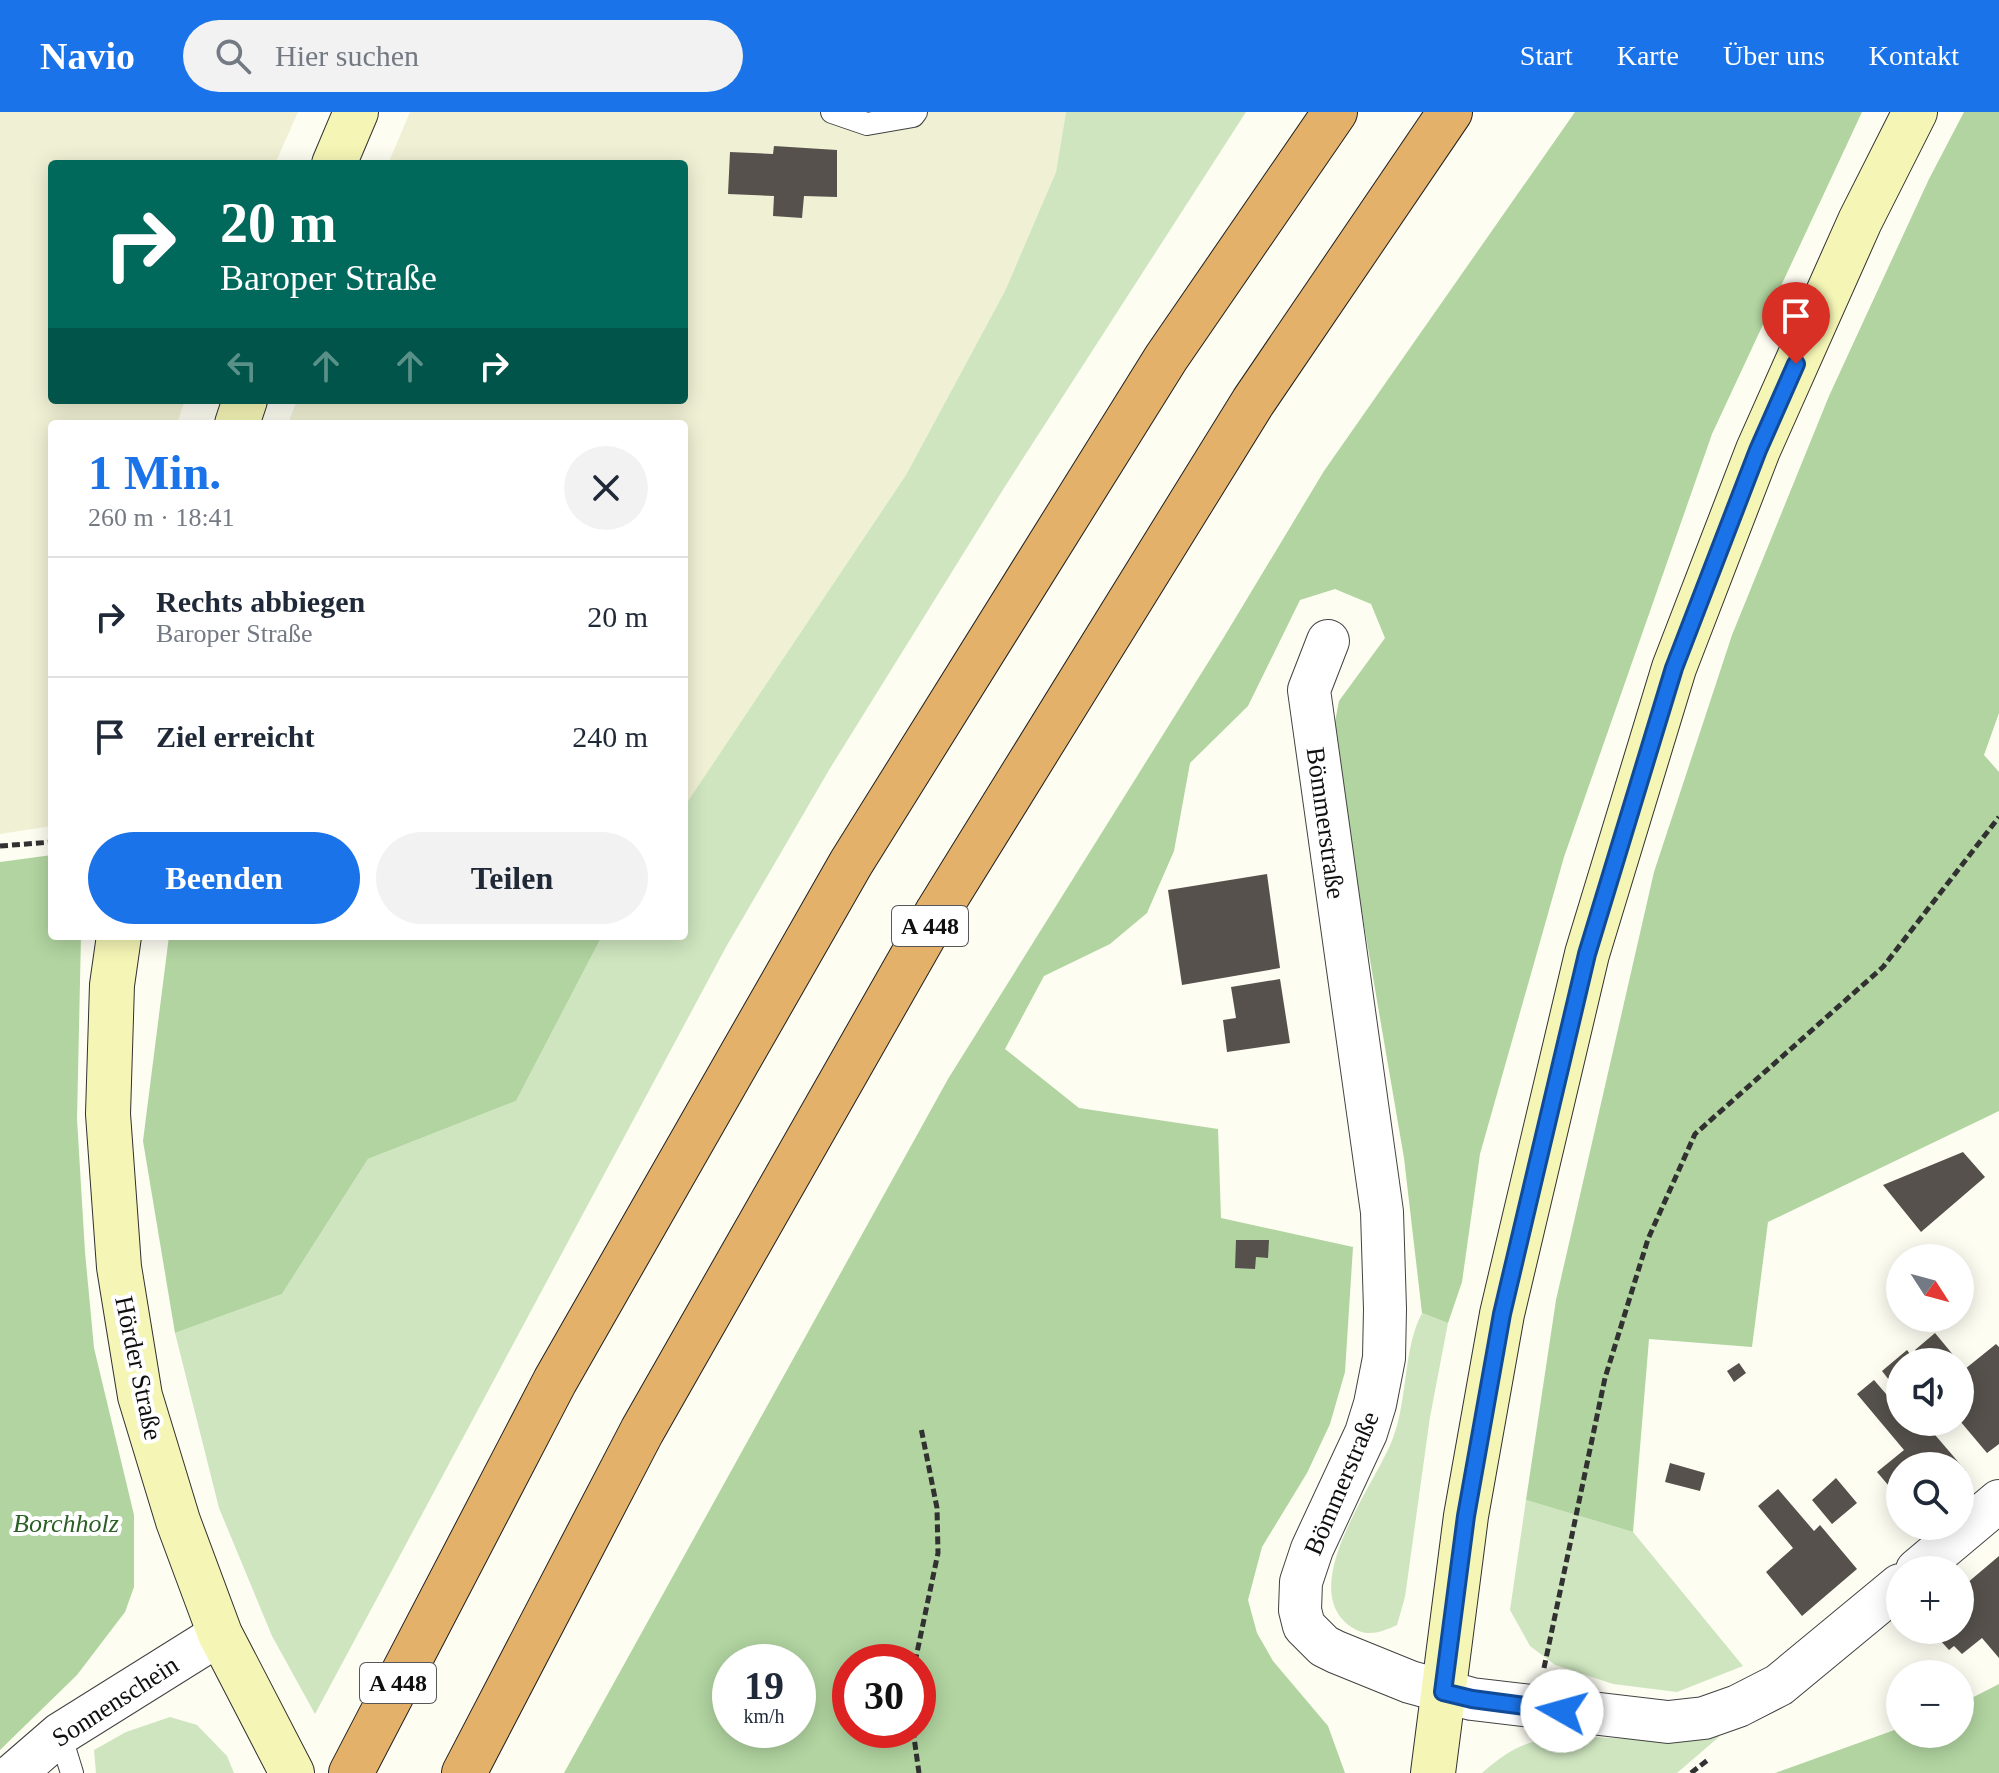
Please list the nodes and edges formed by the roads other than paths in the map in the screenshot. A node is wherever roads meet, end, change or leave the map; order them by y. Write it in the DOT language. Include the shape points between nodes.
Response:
graph roads {
  1 [pos="356,112"];
  2 [pos="832,112"];
  3 [pos="916,112"];
  4 [pos="1335,112"];
  5 [pos="1450,112"];
  6 [pos="1915,112"];
  7 [pos="336,160"];
  8 [pos="1328,641"];
  9 [pos="118,940"];
  10 [pos="1999,1501"];
  11 [pos="1934,1556"];
  12 [pos="1886,1597"];
  13 [pos="227,1650"];
  14 [pos="1443,1692"];
  15 [pos="60,1734"];
  16 [pos="15,1773"];
  17 [pos="72,1773"];
  18 [pos="292,1773"];
  19 [pos="351,1773"];
  20 [pos="464,1773"];
  21 [pos="1433,1773"];
  1 -- 7 [label="main road"];
  2 -- 3 [label="lane" via="867,124"];
  4 -- 19 [label="highway, A 448" via="1166,358 851,863 555,1381"];
  5 -- 20 [label="highway, A 448" via="1253,402 938,911 642,1431"];
  6 -- 14 [label="main road" via="1758,450 1674,668 1622,834 1587,954 1502,1314 1466,1516"];
  8 -- 14 [label="street, Bömmerstraße" via="1309,690 1382,1212 1384,1358 1366,1433 1301,1582 1300,1610 1304,1626 1324,1646"];
  9 -- 13 [label="main road, Hörder Straße" via="108,1114 119,1267 140,1396 178,1521"];
  10 -- 11 [label="street"];
  12 -- 14 [label="street, Bömmerstraße" via="1779,1685 1704,1718 1668,1722"];
  13 -- 15 [label="street, Sonnenschein"];
  13 -- 18 [label="main road, Hörder Straße"];
  14 -- 21 [label="main road"];
  15 -- 16 [label="street, Sonnenschein"];
  15 -- 17 [label="lane"];
}
